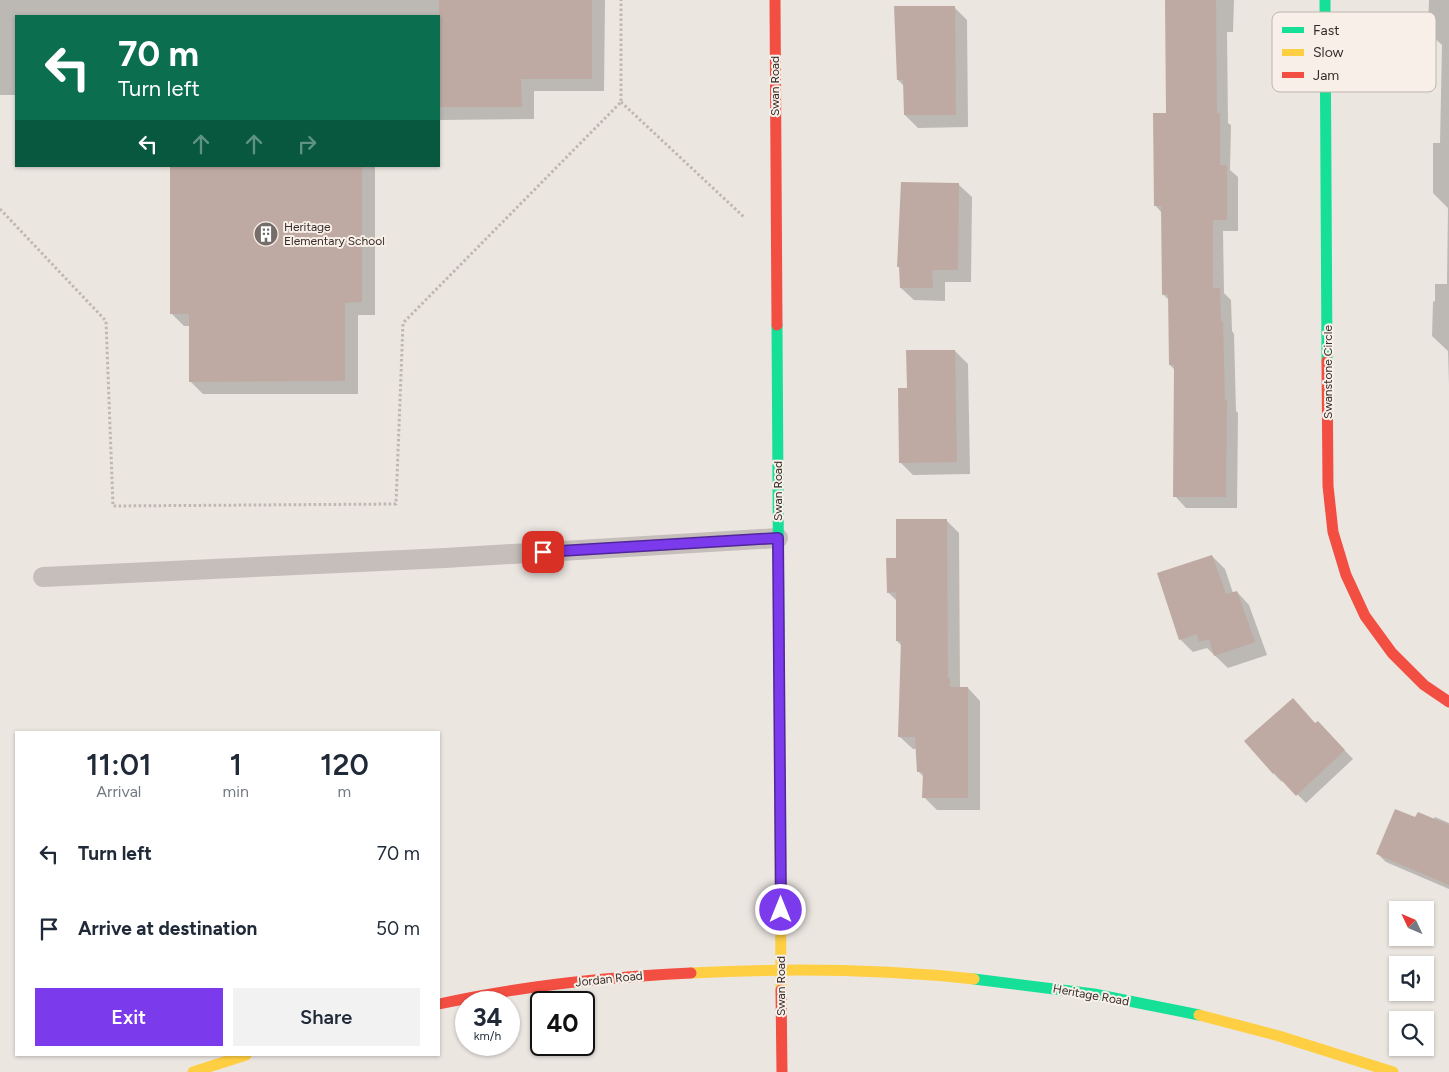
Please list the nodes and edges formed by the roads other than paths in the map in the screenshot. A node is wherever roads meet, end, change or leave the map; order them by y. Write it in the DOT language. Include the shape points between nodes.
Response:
graph roads {
  1 [pos="775,0"];
  2 [pos="1326,92"];
  3 [pos="778,538"];
  4 [pos="43,577"];
  5 [pos="1449,702"];
  6 [pos="781,969"];
  7 [pos="440,1004"];
  8 [pos="243,1056"];
  9 [pos="193,1072"];
  10 [pos="782,1072"];
  11 [pos="1393,1072"];
  1 -- 3 [label="street, Swan Road"];
  2 -- 5 [label="street, Swanstone Circle" via="1328,486 1333,531 1345,574 1364,616 1391,652 1423,684"];
  3 -- 4 [label="lane"];
  3 -- 6 [label="street, Swan Road"];
  6 -- 7 [label="street, Jordan Road" via="654,974 554,985"];
  6 -- 10 [label="street, Swan Road"];
  6 -- 11 [label="street, Heritage Road" via="915,973 1040,986 1174,1010 1286,1038"];
  8 -- 9 [label="street"];
}
